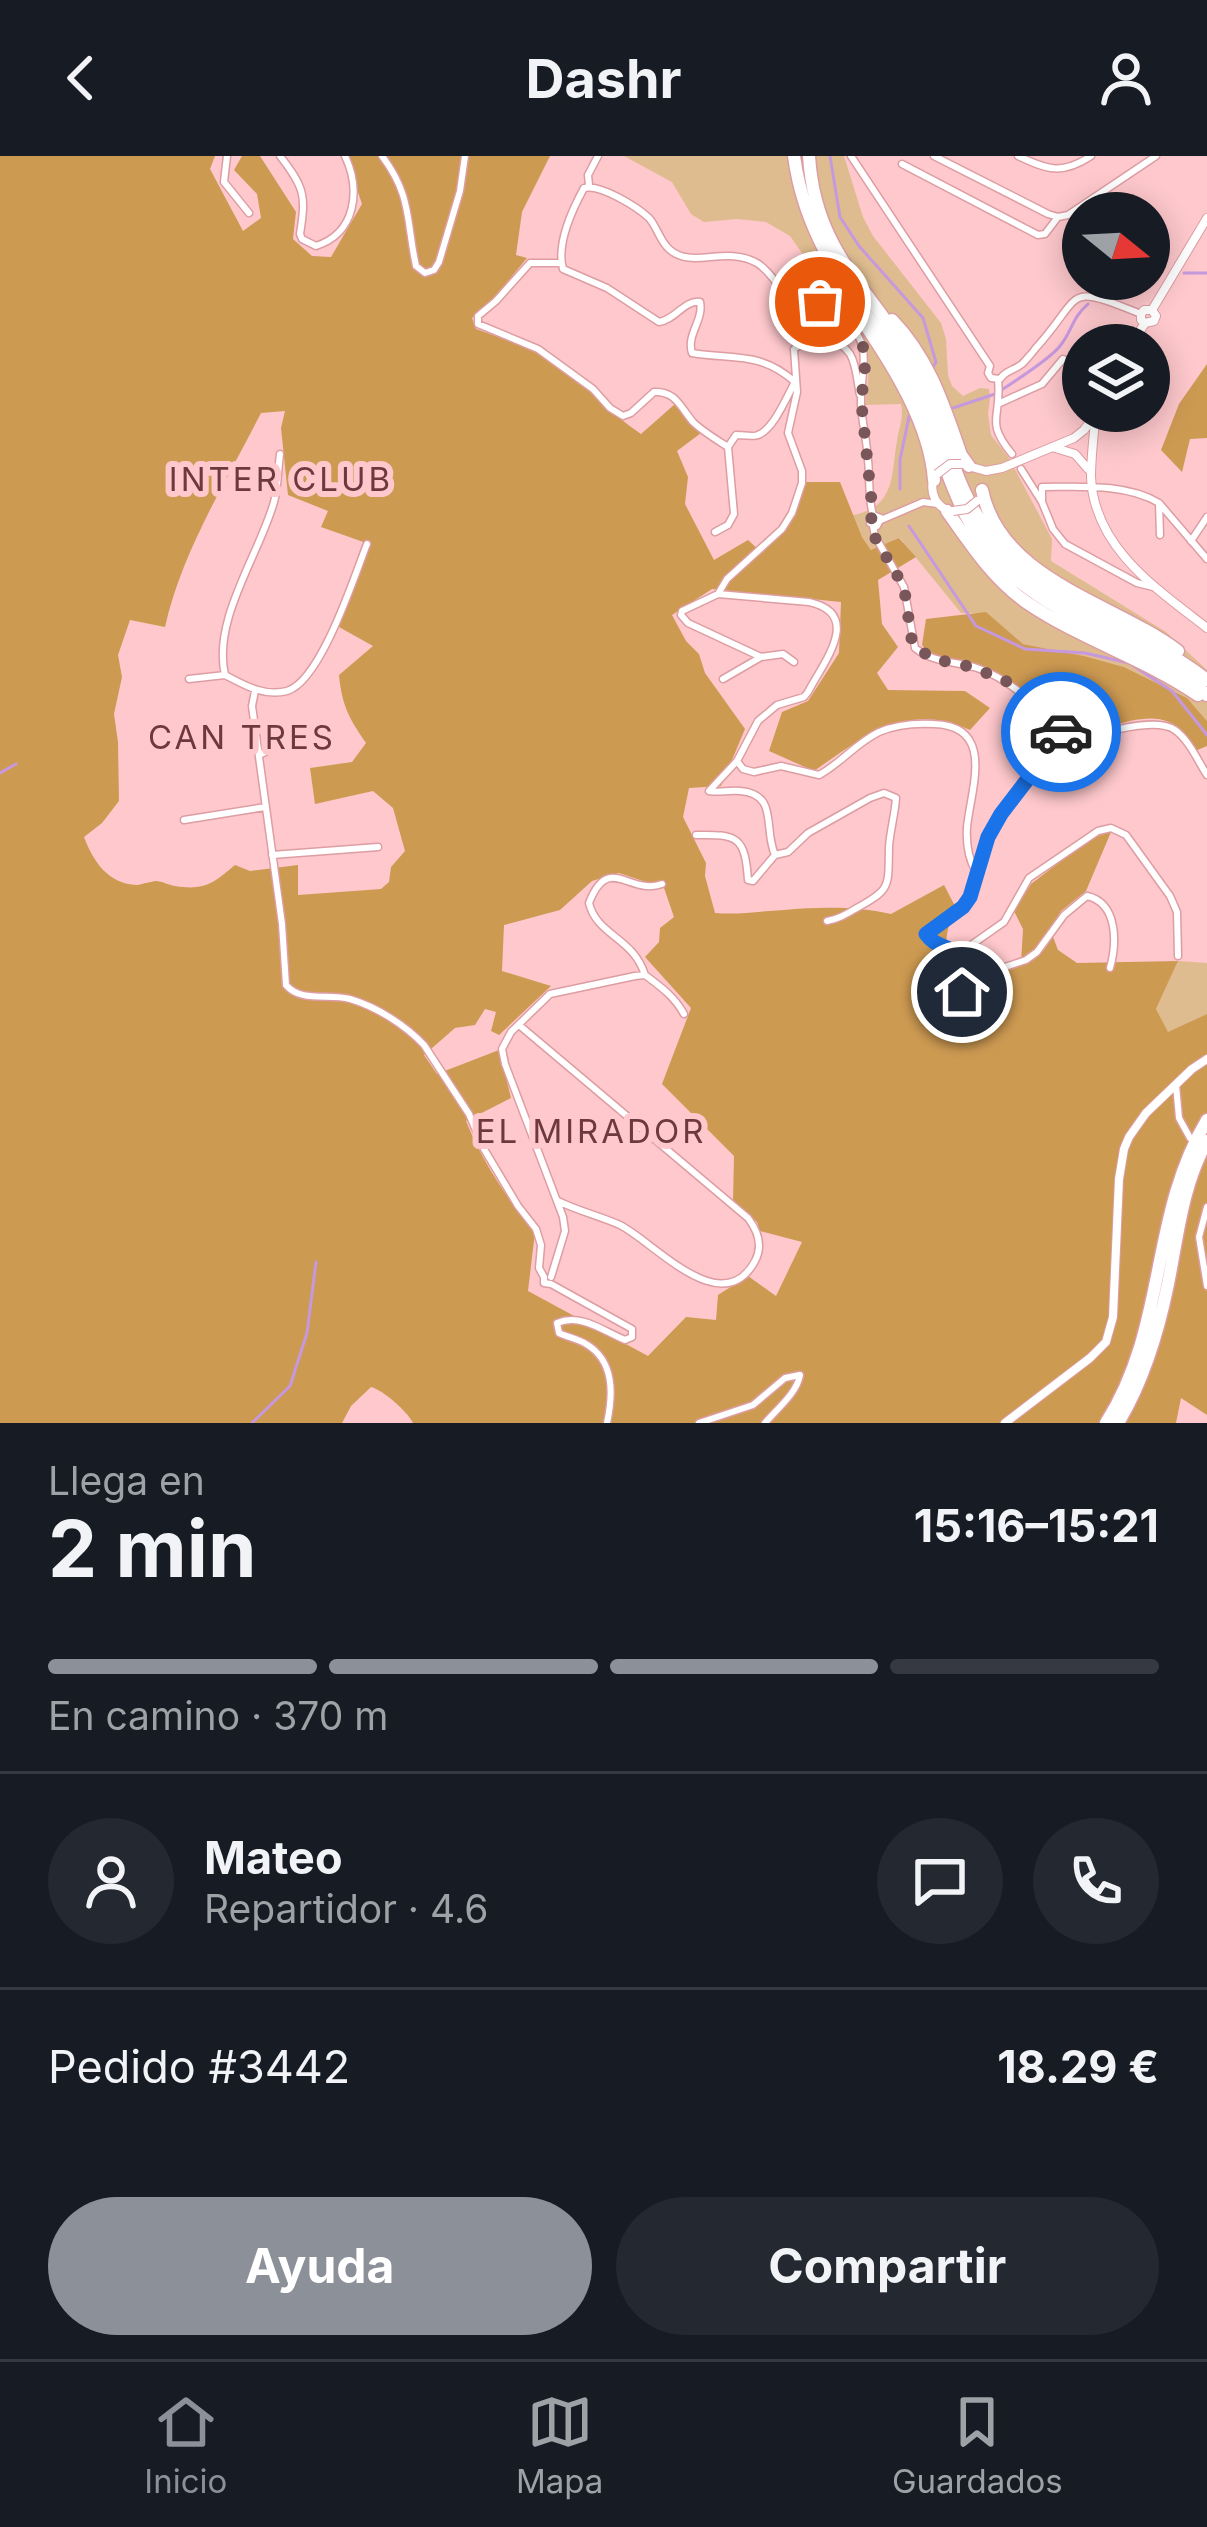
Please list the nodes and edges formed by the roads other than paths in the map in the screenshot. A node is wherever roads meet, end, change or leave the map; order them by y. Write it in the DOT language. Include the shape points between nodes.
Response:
graph roads {
  1 [pos="227,156"];
  2 [pos="280,156"];
  3 [pos="346,156"];
  4 [pos="382,156"];
  5 [pos="465,156"];
  6 [pos="598,156"];
  7 [pos="794,156"];
  8 [pos="809,156"];
  9 [pos="851,156"];
  10 [pos="934,156"];
  11 [pos="1018,156"];
  12 [pos="1091,156"];
  13 [pos="1156,156"];
  14 [pos="902,164"];
  15 [pos="589,185"];
  16 [pos="249,213"];
  17 [pos="1058,217"];
  18 [pos="1207,218"];
  19 [pos="828,259"];
  20 [pos="560,263"];
  21 [pos="864,294"];
  22 [pos="1143,319"];
  23 [pos="1141,324"];
  24 [pos="1062,360"];
  25 [pos="990,366"];
  26 [pos="1004,372"];
  27 [pos="795,382"];
  28 [pos="998,383"];
  29 [pos="861,399"];
  30 [pos="1000,401"];
  31 [pos="1081,432"];
  32 [pos="1095,432"];
  33 [pos="728,446"];
  34 [pos="1050,447"];
  35 [pos="280,454"];
  36 [pos="1012,454"];
  37 [pos="967,466"];
  38 [pos="1002,468"];
  39 [pos="1021,469"];
  40 [pos="934,481"];
  41 [pos="1092,483"];
  42 [pos="979,495"];
  43 [pos="1042,502"];
  44 [pos="1159,503"];
  45 [pos="919,504"];
  46 [pos="946,509"];
  47 [pos="877,517"];
  48 [pos="1207,517"];
  49 [pos="715,532"];
  50 [pos="1160,535"];
  51 [pos="1191,542"];
  52 [pos="367,544"];
  53 [pos="1207,559"];
  54 [pos="1153,587"];
  55 [pos="718,594"];
  56 [pos="1207,628"];
  57 [pos="761,657"];
  58 [pos="794,662"];
  59 [pos="225,675"];
  60 [pos="189,679"];
  61 [pos="723,679"];
  62 [pos="1207,680"];
  63 [pos="255,691"];
  64 [pos="1207,698"];
  65 [pos="311,729"];
  66 [pos="1071,745"];
  67 [pos="259,755"];
  68 [pos="737,760"];
  69 [pos="1207,775"];
  70 [pos="266,807"];
  71 [pos="184,820"];
  72 [pos="696,835"];
  73 [pos="378,847"];
  74 [pos="272,855"];
  75 [pos="775,855"];
  76 [pos="976,872"];
  77 [pos="662,884"];
  78 [pos="827,921"];
  79 [pos="957,955"];
  80 [pos="1178,956"];
  81 [pos="1110,968"];
  82 [pos="645,975"];
  83 [pos="684,1014"];
  84 [pos="519,1025"];
  85 [pos="1207,1059"];
  86 [pos="1176,1084"];
  87 [pos="1207,1120"];
  88 [pos="1190,1138"];
  89 [pos="1207,1142"];
  90 [pos="558,1201"];
  91 [pos="1207,1207"];
  92 [pos="578,1210"];
  93 [pos="565,1231"];
  94 [pos="548,1280"];
  95 [pos="1207,1286"];
  96 [pos="607,1423"];
  97 [pos="699,1423"];
  98 [pos="765,1423"];
  99 [pos="1005,1423"];
  100 [pos="1106,1423"];
  101 [pos="1118,1423"];
  1 -- 16 [label="street" via="224,182"];
  2 -- 3 [label="street" via="304,198 302,239 316,246 337,235 353,208"];
  4 -- 5 [label="street" via="404,193 416,266 425,273 440,262"];
  6 -- 15 [label="street"];
  7 -- 19 [label="highway"];
  8 -- 21 [label="highway" via="825,227"];
  9 -- 25 [label="street"];
  10 -- 17 [label="street"];
  11 -- 12 [label="street" via="1050,170"];
  13 -- 17 [label="street"];
  14 -- 17 [label="street" via="1038,235"];
  15 -- 20 [label="street" via="569,221"];
  15 -- 29 [label="street" via="642,213 676,254 743,256 796,303 835,308 864,349"];
  18 -- 22 [label="street" via="1152,310 1156,318"];
  19 -- 40 [label="highway" via="909,398"];
  19 -- 64 [label="highway" via="897,356 958,501 990,552 1050,604 1184,675"];
  20 -- 27 [label="street" via="659,322 700,302 692,353 763,361"];
  20 -- 33 [label="street" via="530,263 478,324 538,349 623,416 654,392 668,393"];
  21 -- 37 [label="highway" via="918,351"];
  21 -- 62 [label="highway" via="919,373 966,495 992,538 1042,585"];
  22 -- 23 [label="street"];
  22 -- 26 [label="street" via="1100,296 1077,298 1023,363"];
  24 -- 30 [label="street" via="1042,384"];
  25 -- 26 [label="street" via="1001,364"];
  25 -- 28 [label="street"];
  26 -- 28 [label="street"];
  27 -- 29 [label="street" via="794,350 809,340 834,342 851,356"];
  27 -- 33 [label="street" via="760,434 736,435"];
  27 -- 55 [label="street" via="788,434 802,484 792,513"];
  28 -- 30 [label="street"];
  29 -- 47 [label="street"];
  30 -- 36 [label="street" via="995,431"];
  31 -- 34 [label="street"];
  32 -- 41 [label="street"];
  33 -- 49 [label="street" via="734,514"];
  34 -- 38 [label="street"];
  34 -- 41 [label="street" via="1078,456"];
  35 -- 59 [label="street" via="275,500 225,627"];
  37 -- 38 [label="street"];
  37 -- 40 [label="street, bridge" via="950,464"];
  37 -- 42 [label="street" via="980,478"];
  38 -- 42 [label="street"];
  39 -- 43 [label="street"];
  40 -- 45 [label="street"];
  40 -- 46 [label="street"];
  41 -- 43 [label="street" via="1042,487"];
  41 -- 44 [label="street"];
  41 -- 54 [label="street" via="1113,541"];
  42 -- 46 [label="street, bridge" via="967,509"];
  42 -- 62 [label="highway" via="1008,541 1040,571 1161,638"];
  43 -- 54 [label="street" via="1065,544"];
  44 -- 50 [label="street"];
  44 -- 51 [label="street"];
  45 -- 46 [label="street"];
  45 -- 47 [label="street"];
  46 -- 64 [label="highway" via="1024,601"];
  47 -- 66 [label="street" via="870,521 874,536 907,594 916,648 1006,681"];
  48 -- 51 [label="street"];
  51 -- 53 [label="street"];
  52 -- 63 [label="street" via="311,672 286,691"];
  54 -- 56 [label="street"];
  55 -- 57 [label="street" via="681,615"];
  55 -- 68 [label="street" via="823,605 838,622 830,656 808,692 766,713"];
  57 -- 58 [label="street" via="783,654"];
  57 -- 61 [label="street"];
  59 -- 60 [label="street"];
  59 -- 63 [label="street"];
  63 -- 67 [label="street"];
  65 -- 67 [label="street"];
  66 -- 69 [label="street" via="1163,724 1183,737"];
  66 -- 76 [label="street" via="1043,759 1001,814"];
  67 -- 70 [label="street"];
  68 -- 75 [label="street" via="709,791 760,797"];
  68 -- 76 [label="street" via="754,772 781,766 819,776 880,732 952,727 974,749 967,829"];
  70 -- 71 [label="street"];
  70 -- 74 [label="street"];
  72 -- 75 [label="street" via="740,842 748,880"];
  73 -- 74 [label="street"];
  74 -- 94 [label="street" via="288,988 370,1006 424,1046 536,1229 539,1268"];
  75 -- 78 [label="street" via="870,798 896,798 883,890"];
  76 -- 79 [label="street" via="963,907 926,934"];
  77 -- 82 [label="street" via="611,877 595,886 589,903 596,922 628,946"];
  79 -- 80 [label="street" via="1004,922 1029,878 1111,828 1126,835 1169,896"];
  79 -- 81 [label="street" via="950,985 962,992 1037,952 1064,915 1095,896 1110,912"];
  82 -- 83 [label="street"];
  82 -- 84 [label="street" via="550,994"];
  84 -- 90 [label="street" via="502,1049 505,1064"];
  84 -- 92 [label="street" via="748,1218 760,1245 734,1282 708,1282 617,1224"];
  85 -- 86 [label="street"];
  86 -- 88 [label="street"];
  86 -- 99 [label="street" via="1137,1123 1124,1149 1109,1336"];
  87 -- 100 [label="highway" via="1177,1185 1139,1357"];
  89 -- 101 [label="highway" via="1190,1175 1148,1362"];
  90 -- 92 [label="street"];
  90 -- 93 [label="street"];
  91 -- 95 [label="street" via="1199,1237"];
  92 -- 93 [label="street"];
  93 -- 94 [label="street"];
  94 -- 96 [label="street" via="633,1331 623,1340 587,1323 557,1324 608,1370"];
  97 -- 98 [label="street" via="753,1405 800,1375"];
}
